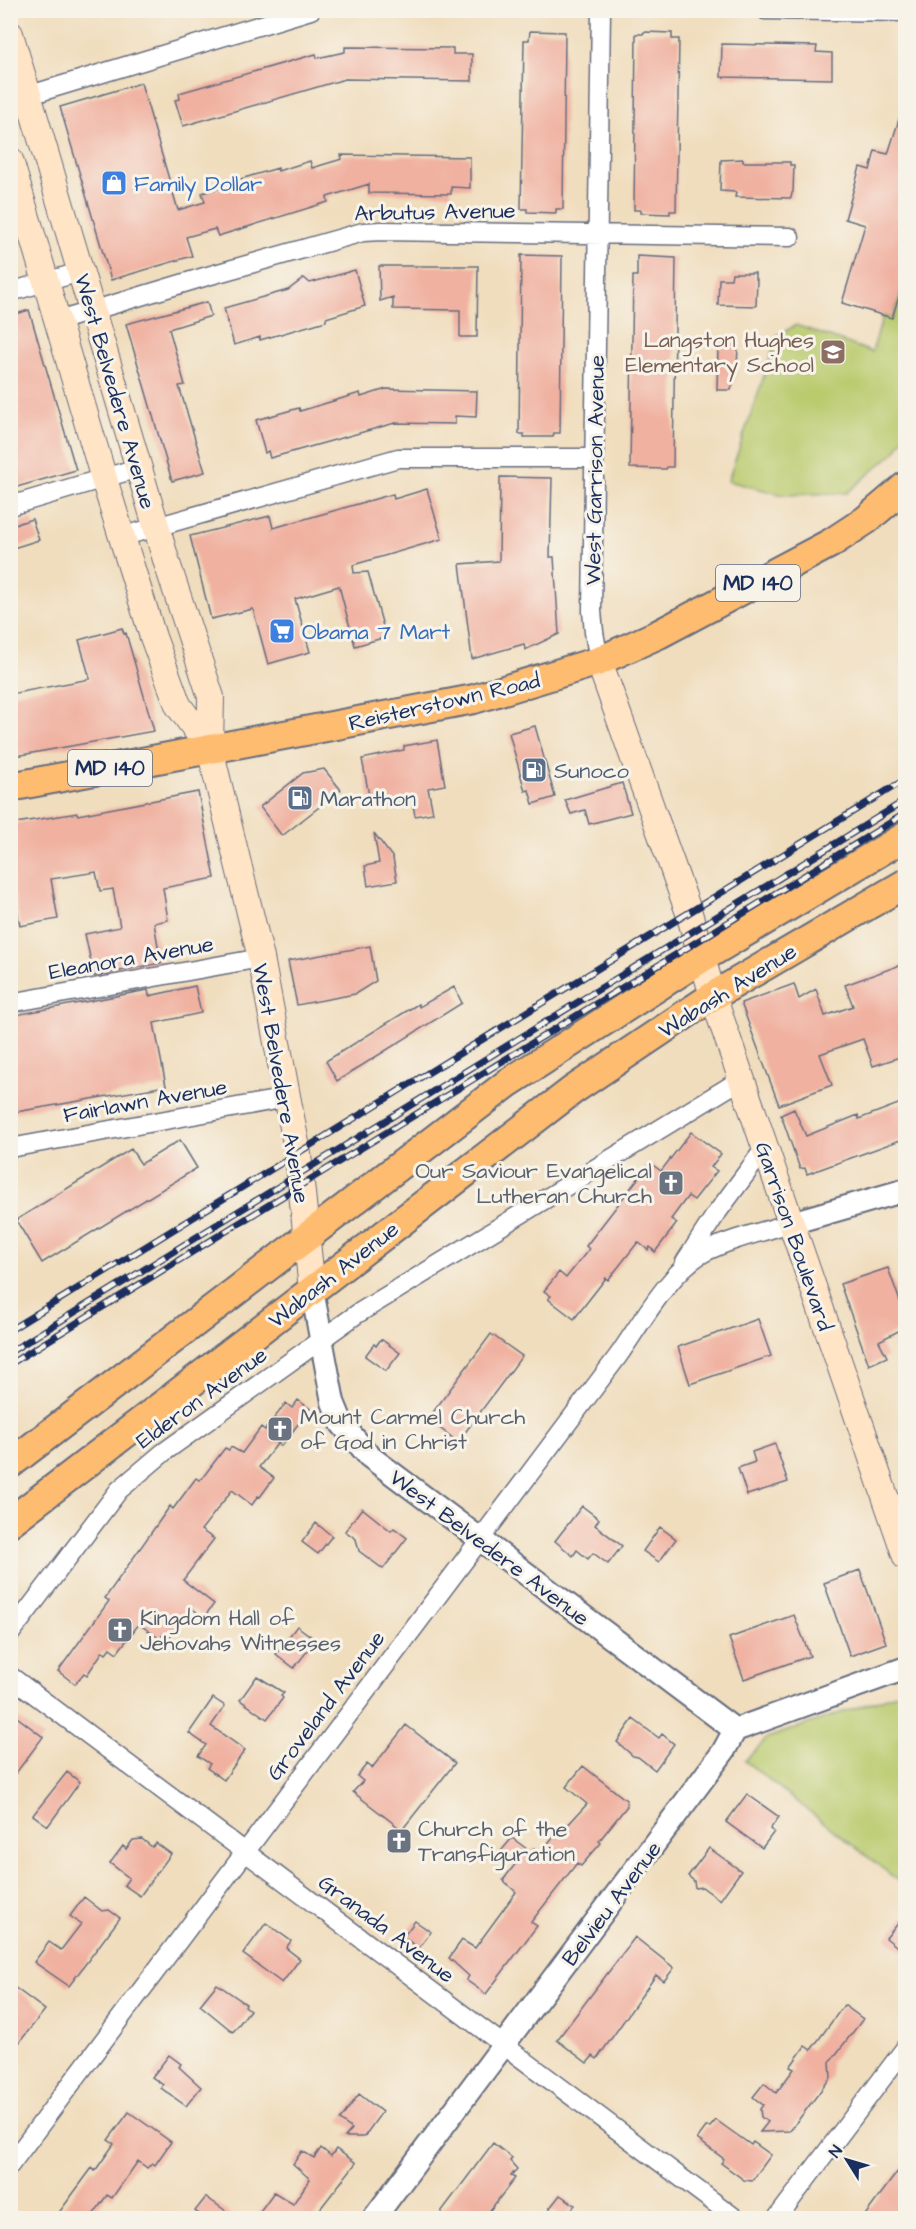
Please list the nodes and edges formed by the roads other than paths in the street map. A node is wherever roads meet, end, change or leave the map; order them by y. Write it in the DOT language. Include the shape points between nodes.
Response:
graph roads {
  1 [pos="311,10"];
  2 [pos="601,10"];
  3 [pos="765,10"];
  4 [pos="906,12"];
  5 [pos="10,34"];
  6 [pos="20,98"];
  7 [pos="10,160"];
  8 [pos="597,234"];
  9 [pos="790,237"];
  10 [pos="80,272"];
  11 [pos="46,281"];
  12 [pos="10,292"];
  13 [pos="92,311"];
  14 [pos="58,321"];
  15 [pos="595,458"];
  16 [pos="138,468"];
  17 [pos="104,479"];
  18 [pos="906,486"];
  19 [pos="10,506"];
  20 [pos="156,527"];
  21 [pos="121,537"];
  22 [pos="599,661"];
  23 [pos="210,749"];
  24 [pos="10,787"];
  25 [pos="906,836"];
  26 [pos="906,883"];
  27 [pos="689,913"];
  28 [pos="261,958"];
  29 [pos="702,958"];
  30 [pos="713,996"];
  31 [pos="10,1003"];
  32 [pos="742,1079"];
  33 [pos="287,1098"];
  34 [pos="10,1148"];
  35 [pos="765,1148"];
  36 [pos="906,1190"];
  37 [pos="791,1223"];
  38 [pos="306,1239"];
  39 [pos="678,1273"];
  40 [pos="312,1290"];
  41 [pos="320,1340"];
  42 [pos="10,1464"];
  43 [pos="900,1518"];
  44 [pos="10,1522"];
  45 [pos="479,1540"];
  46 [pos="906,1557"];
  47 [pos="10,1634"];
  48 [pos="906,1668"];
  49 [pos="10,1676"];
  50 [pos="735,1730"];
  51 [pos="246,1851"];
  52 [pos="504,2046"];
  53 [pos="906,2048"];
  54 [pos="10,2165"];
  55 [pos="374,2218"];
  56 [pos="735,2218"];
  57 [pos="777,2218"];
  1 -- 6 [label="street"];
  2 -- 8 [label="street, West Garrison Avenue"];
  3 -- 4 [label="street"];
  5 -- 6 [label="main road, West Belvedere Avenue"];
  6 -- 10 [label="main road, West Belvedere Avenue"];
  7 -- 11 [label="main road, West Belvedere Avenue"];
  8 -- 9 [label="street, Arbutus Avenue"];
  8 -- 13 [label="street, Arbutus Avenue" via="363,232"];
  8 -- 15 [label="street, West Garrison Avenue"];
  10 -- 11 [label="street"];
  10 -- 13 [label="main road, West Belvedere Avenue"];
  11 -- 12 [label="street"];
  11 -- 14 [label="main road, West Belvedere Avenue"];
  13 -- 14 [label="street, Arbutus Avenue"];
  13 -- 16 [label="main road, West Belvedere Avenue"];
  14 -- 17 [label="main road, West Belvedere Avenue"];
  15 -- 20 [label="street" via="398,458"];
  15 -- 22 [label="street, West Garrison Avenue" via="592,611"];
  16 -- 17 [label="street"];
  16 -- 20 [label="main road, West Belvedere Avenue"];
  17 -- 19 [label="street"];
  17 -- 21 [label="main road, West Belvedere Avenue"];
  18 -- 22 [label="main road, Reisterstown Road / MD 140" via="831,543 659,634"];
  20 -- 21 [label="street"];
  20 -- 23 [label="main road, West Belvedere Avenue" via="211,697"];
  21 -- 23 [label="main road, West Belvedere Avenue" via="178,705"];
  22 -- 23 [label="main road, Reisterstown Road / MD 140" via="474,699"];
  22 -- 27 [label="main road, West Garrison Avenue"];
  23 -- 24 [label="main road, Reisterstown Road / MD 140"];
  23 -- 28 [label="main road, West Belvedere Avenue"];
  25 -- 29 [label="main road, Wabash Avenue"];
  26 -- 30 [label="main road, Wabash Avenue"];
  27 -- 29 [label="main road, Garrison Boulevard"];
  28 -- 31 [label="street, Eleanora Avenue"];
  28 -- 33 [label="main road, West Belvedere Avenue"];
  29 -- 30 [label="main road, Garrison Boulevard"];
  29 -- 38 [label="main road, Wabash Avenue" via="508,1083"];
  30 -- 32 [label="main road, Garrison Boulevard"];
  30 -- 40 [label="main road, Wabash Avenue" via="533,1119"];
  32 -- 35 [label="main road, Garrison Boulevard"];
  32 -- 41 [label="street, Elderon Avenue"];
  33 -- 34 [label="street, Fairlawn Avenue"];
  33 -- 38 [label="main road, West Belvedere Avenue" via="299,1161"];
  35 -- 37 [label="main road, Garrison Boulevard"];
  35 -- 39 [label="street, Groveland Avenue"];
  36 -- 37 [label="street"];
  37 -- 39 [label="street, Groveland Avenue" via="710,1250"];
  37 -- 43 [label="main road, Garrison Boulevard"];
  38 -- 40 [label="main road, West Belvedere Avenue"];
  38 -- 42 [label="main road, Wabash Avenue"];
  39 -- 45 [label="street, Groveland Avenue"];
  40 -- 41 [label="street, West Belvedere Avenue"];
  40 -- 44 [label="main road, Wabash Avenue"];
  41 -- 45 [label="street, West Belvedere Avenue" via="333,1402 353,1439 369,1456"];
  41 -- 47 [label="street, Elderon Avenue" via="164,1452 119,1490"];
  43 -- 46 [label="main road, Garrison Boulevard"];
  45 -- 50 [label="street, West Belvedere Avenue"];
  45 -- 51 [label="street, Groveland Avenue"];
  48 -- 50 [label="street"];
  49 -- 51 [label="street, Granada Avenue"];
  50 -- 52 [label="street, Belvieu Avenue" via="723,1752"];
  51 -- 52 [label="street, Granada Avenue"];
  51 -- 54 [label="street, Groveland Avenue"];
  52 -- 55 [label="street, Belvieu Avenue"];
  52 -- 56 [label="street, Granada Avenue"];
  53 -- 57 [label="street"];
}
